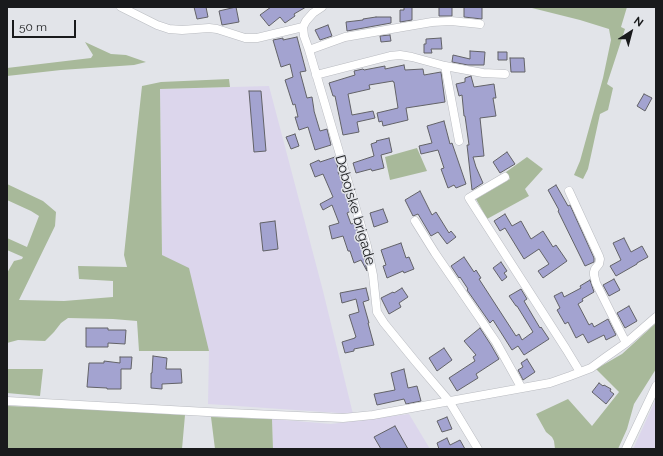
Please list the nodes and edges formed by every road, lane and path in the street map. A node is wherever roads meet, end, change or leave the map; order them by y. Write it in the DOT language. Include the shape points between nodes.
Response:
graph roads {
  1 [pos="120,7"];
  2 [pos="322,7"];
  3 [pos="480,24"];
  4 [pos="303,27"];
  5 [pos="309,50"];
  6 [pos="445,66"];
  7 [pos="505,74"];
  8 [pos="316,75"];
  9 [pos="459,141"];
  10 [pos="505,177"];
  11 [pos="568,191"];
  12 [pos="416,221"];
  13 [pos="656,317"];
  14 [pos="626,343"];
  15 [pos="580,372"];
  16 [pos="656,386"];
  17 [pos="520,387"];
  18 [pos="7,401"];
  19 [pos="449,401"];
  20 [pos="478,449"];
  21 [pos="626,449"];
  1 -- 4 [label="street" via="169,29 209,28 245,38 257,38"];
  2 -- 4 [label="street" via="309,17"];
  3 -- 5 [label="street" via="432,22 345,36"];
  4 -- 5 [label="street, Dobojske brigade"];
  5 -- 8 [label="street, Dobojske brigade"];
  6 -- 7 [label="street"];
  6 -- 8 [label="street" via="400,55"];
  6 -- 9 [label="street"];
  8 -- 19 [label="street, Dobojske brigade" via="367,246 377,312"];
  10 -- 15 [label="street" via="469,198"];
  11 -- 14 [label="street" via="600,259 594,272 596,283"];
  12 -- 17 [label="street" via="496,342"];
  13 -- 14 [label="street"];
  14 -- 15 [label="street" via="591,368"];
  15 -- 17 [label="street" via="550,382"];
  16 -- 21 [label="street"];
  17 -- 19 [label="street"];
  18 -- 19 [label="street" via="342,418"];
  19 -- 20 [label="street, Dobojske brigade"];
}
